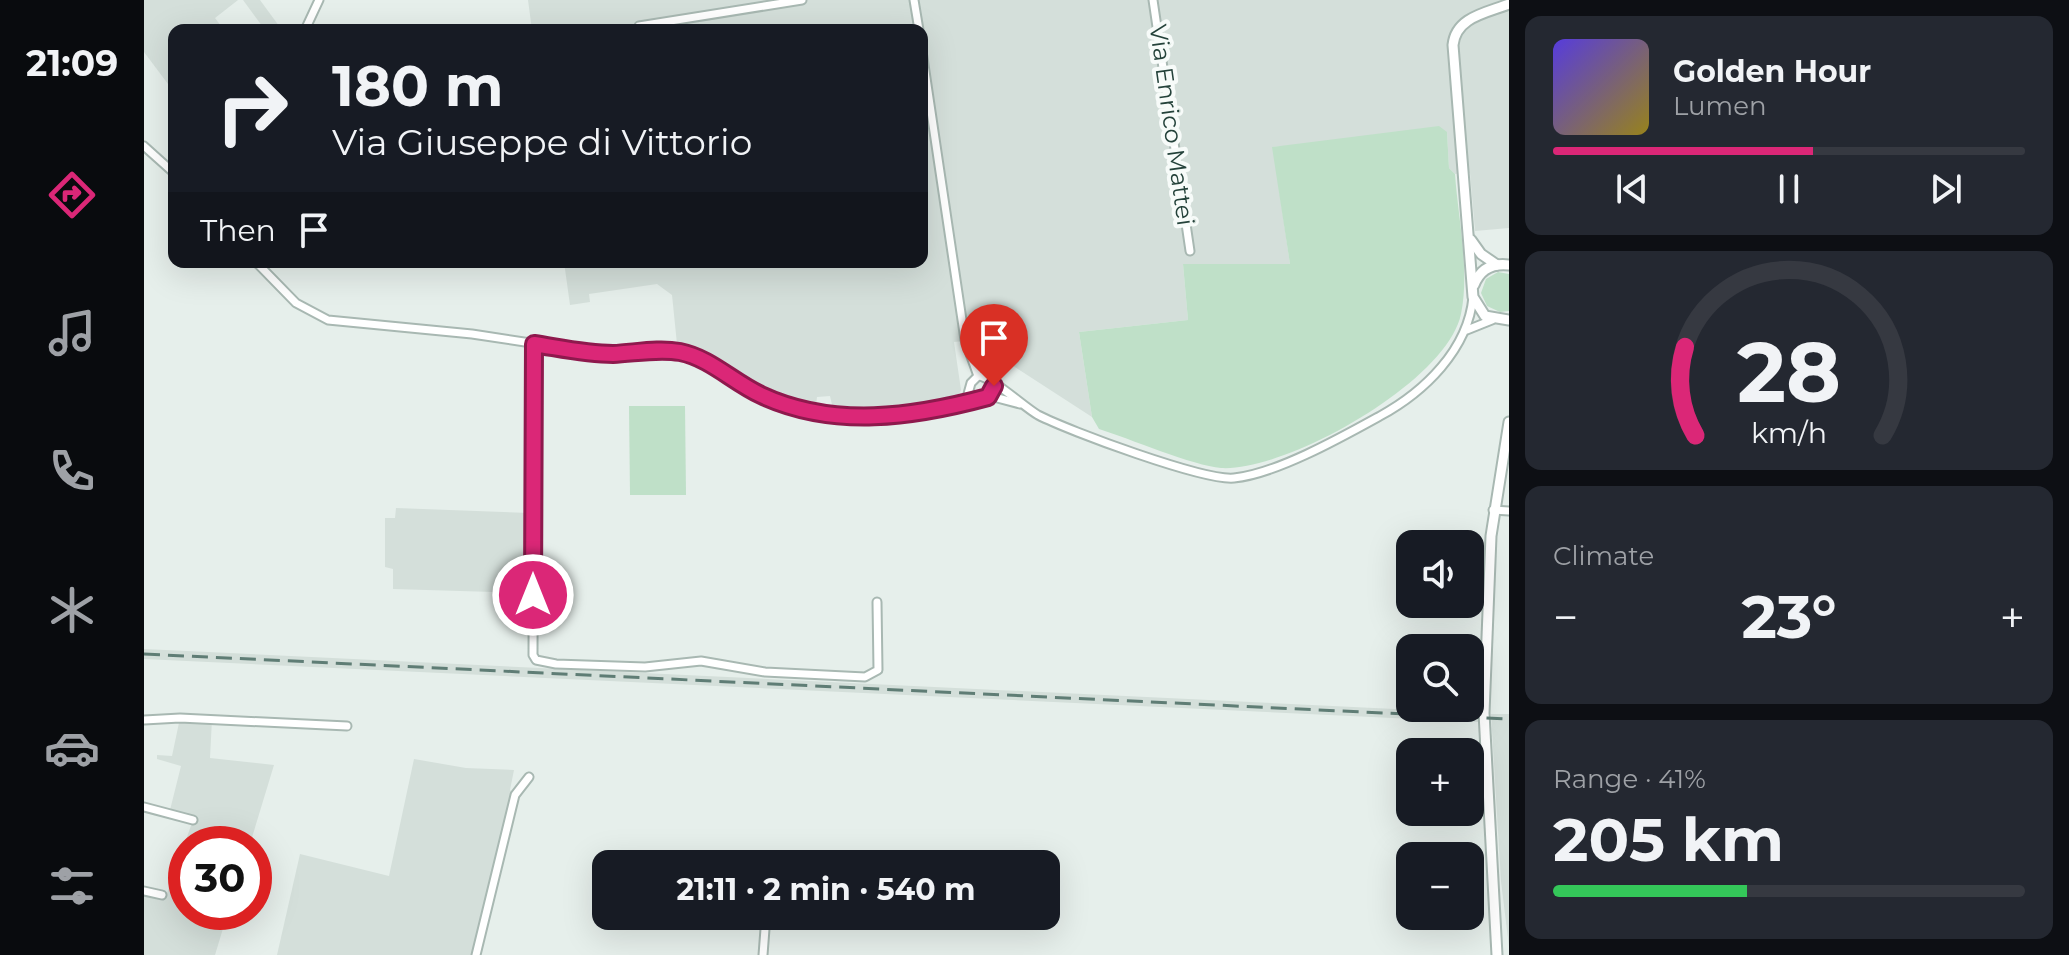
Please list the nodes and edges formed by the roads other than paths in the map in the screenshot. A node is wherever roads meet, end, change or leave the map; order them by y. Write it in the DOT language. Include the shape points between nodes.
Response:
graph roads {
  1 [pos="319,0"];
  2 [pos="802,0"];
  3 [pos="914,0"];
  4 [pos="1153,0"];
  5 [pos="1509,4"];
  6 [pos="308,24"];
  7 [pos="652,24"];
  8 [pos="918,24"];
  9 [pos="928,91"];
  10 [pos="144,146"];
  11 [pos="168,168"];
  12 [pos="1469,238"];
  13 [pos="1190,251"];
  14 [pos="1497,265"];
  15 [pos="1509,265"];
  16 [pos="262,268"];
  17 [pos="1474,292"];
  18 [pos="1503,322"];
  19 [pos="1467,330"];
  20 [pos="534,344"];
  21 [pos="978,376"];
  22 [pos="993,383"];
  23 [pos="971,390"];
  24 [pos="990,396"];
  25 [pos="979,399"];
  26 [pos="963,404"];
  27 [pos="1020,404"];
  28 [pos="1509,422"];
  29 [pos="1493,510"];
  30 [pos="1509,511"];
  31 [pos="877,602"];
  32 [pos="144,720"];
  33 [pos="347,726"];
  34 [pos="529,777"];
  35 [pos="144,807"];
  36 [pos="193,820"];
  37 [pos="144,891"];
  38 [pos="162,895"];
  39 [pos="765,930"];
  40 [pos="1496,954"];
  41 [pos="476,955"];
  42 [pos="763,955"];
  1 -- 6 [label="street"];
  2 -- 7 [label="street"];
  3 -- 8 [label="street"];
  4 -- 13 [label="street, Via Enrico Mattei"];
  5 -- 12 [label="street" via="1466,20 1454,38"];
  9 -- 21 [label="street" via="965,340"];
  10 -- 11 [label="street"];
  12 -- 14 [label="street"];
  12 -- 17 [label="street"];
  14 -- 15 [label="street"];
  14 -- 17 [label="street" via="1479,275"];
  16 -- 20 [label="street" via="296,303 328,320"];
  17 -- 18 [label="street" via="1480,311"];
  17 -- 19 [label="street"];
  18 -- 19 [label="street"];
  19 -- 27 [label="street" via="1411,400 1326,444 1234,478 1209,476 1091,438"];
  20 -- 26 [label="street" via="597,353 678,352 771,399 833,414 907,416"];
  20 -- 31 [label="street" via="536,660 645,667 701,661 765,672 865,677 878,670 880,660"];
  21 -- 22 [label="street"];
  21 -- 23 [label="street"];
  22 -- 24 [label="street"];
  22 -- 27 [label="street"];
  23 -- 25 [label="street"];
  23 -- 26 [label="street"];
  24 -- 25 [label="street"];
  24 -- 27 [label="street"];
  25 -- 26 [label="street"];
  28 -- 29 [label="street"];
  29 -- 30 [label="street"];
  29 -- 40 [label="street" via="1484,713"];
  32 -- 33 [label="street"];
  34 -- 41 [label="street" via="515,795"];
  35 -- 36 [label="street"];
  37 -- 38 [label="street"];
  39 -- 42 [label="street"];
}
